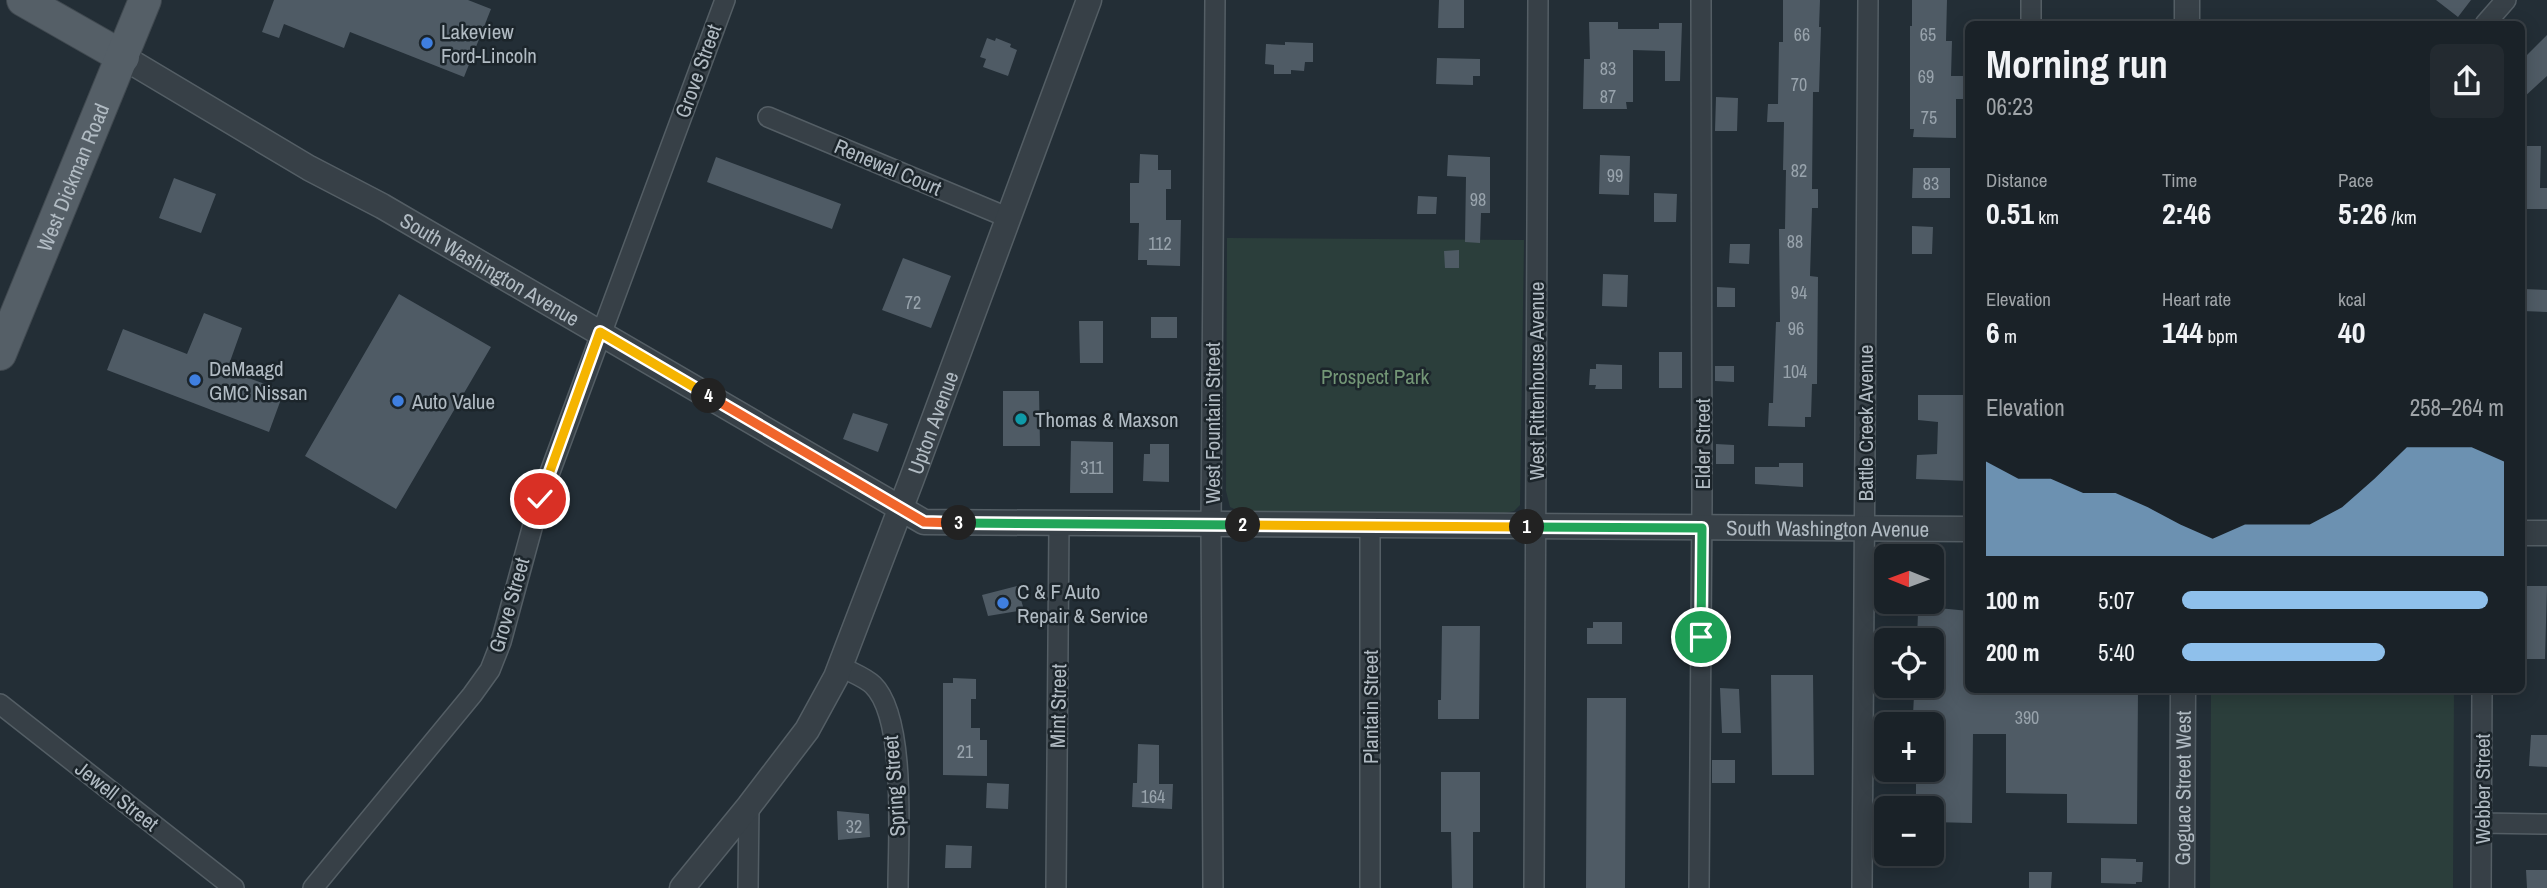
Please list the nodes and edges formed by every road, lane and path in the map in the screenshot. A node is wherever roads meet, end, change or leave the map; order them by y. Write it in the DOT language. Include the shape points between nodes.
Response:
graph roads {
  1 [pos="23,0"];
  2 [pos="145,0"];
  3 [pos="724,0"];
  4 [pos="1089,0"];
  5 [pos="1215,0"];
  6 [pos="1538,0"];
  7 [pos="1701,0"];
  8 [pos="1868,0"];
  9 [pos="2031,0"];
  10 [pos="2188,0"];
  11 [pos="2505,0"];
  12 [pos="2031,21"];
  13 [pos="2187,21"];
  14 [pos="2488,21"];
  15 [pos="122,57"];
  16 [pos="768,117"];
  17 [pos="1009,218"];
  18 [pos="600,332"];
  19 [pos="0,354"];
  20 [pos="901,508"];
  21 [pos="1059,524"];
  22 [pos="1211,525"];
  23 [pos="1370,526"];
  24 [pos="1536,527"];
  25 [pos="1702,528"];
  26 [pos="1864,529"];
  27 [pos="1965,530"];
  28 [pos="2525,533"];
  29 [pos="2547,533"];
  30 [pos="840,666"];
  31 [pos="2183,693"];
  32 [pos="2482,693"];
  33 [pos="0,704"];
  34 [pos="750,806"];
  35 [pos="2482,823"];
  36 [pos="2547,824"];
  37 [pos="234,888"];
  38 [pos="313,888"];
  39 [pos="682,888"];
  40 [pos="748,888"];
  41 [pos="898,888"];
  42 [pos="1056,888"];
  43 [pos="1213,888"];
  44 [pos="1370,888"];
  45 [pos="1535,888"];
  46 [pos="1699,888"];
  47 [pos="1863,888"];
  48 [pos="2182,888"];
  49 [pos="2481,888"];
  1 -- 15 [label="main road, South Washington Avenue"];
  2 -- 15 [label="main road, West Dickman Road"];
  3 -- 18 [label="street, Grove Street"];
  4 -- 17 [label="street, Upton Avenue"];
  5 -- 22 [label="street, West Fountain Street"];
  6 -- 24 [label="street, West Rittenhouse Avenue"];
  7 -- 25 [label="street, Elder Street"];
  8 -- 26 [label="street, Battle Creek Avenue"];
  9 -- 12 [label="street"];
  10 -- 13 [label="street"];
  11 -- 14 [label="street"];
  15 -- 18 [label="street, South Washington Avenue"];
  15 -- 19 [label="main road, West Dickman Road"];
  16 -- 17 [label="street, Renewal Court"];
  17 -- 20 [label="street, Upton Avenue"];
  18 -- 20 [label="street, South Washington Avenue"];
  18 -- 38 [label="street, Grove Street" via="540,499 490,670"];
  20 -- 21 [label="street, South Washington Avenue" via="924,522"];
  20 -- 30 [label="street, Upton Avenue"];
  21 -- 22 [label="street, South Washington Avenue"];
  21 -- 42 [label="street, Mint Street"];
  22 -- 23 [label="street, South Washington Avenue"];
  22 -- 43 [label="street, West Fountain Street"];
  23 -- 24 [label="street, South Washington Avenue"];
  23 -- 44 [label="street, Plantain Street"];
  24 -- 25 [label="street, South Washington Avenue"];
  24 -- 45 [label="street, West Rittenhouse Avenue"];
  25 -- 26 [label="street, South Washington Avenue"];
  25 -- 46 [label="street, Elder Street"];
  26 -- 27 [label="street, South Washington Avenue"];
  26 -- 47 [label="street, Battle Creek Avenue"];
  28 -- 29 [label="street"];
  30 -- 34 [label="street, Upton Avenue" via="807,730"];
  30 -- 41 [label="street, Spring Street" via="872,684 887,711 898,769"];
  31 -- 48 [label="street, Goguac Street West"];
  32 -- 35 [label="street, Webber Street"];
  33 -- 37 [label="street, Jewell Street"];
  34 -- 39 [label="street, Upton Avenue"];
  34 -- 40 [label="street"];
  35 -- 36 [label="street"];
  35 -- 49 [label="street, Webber Street"];
}
